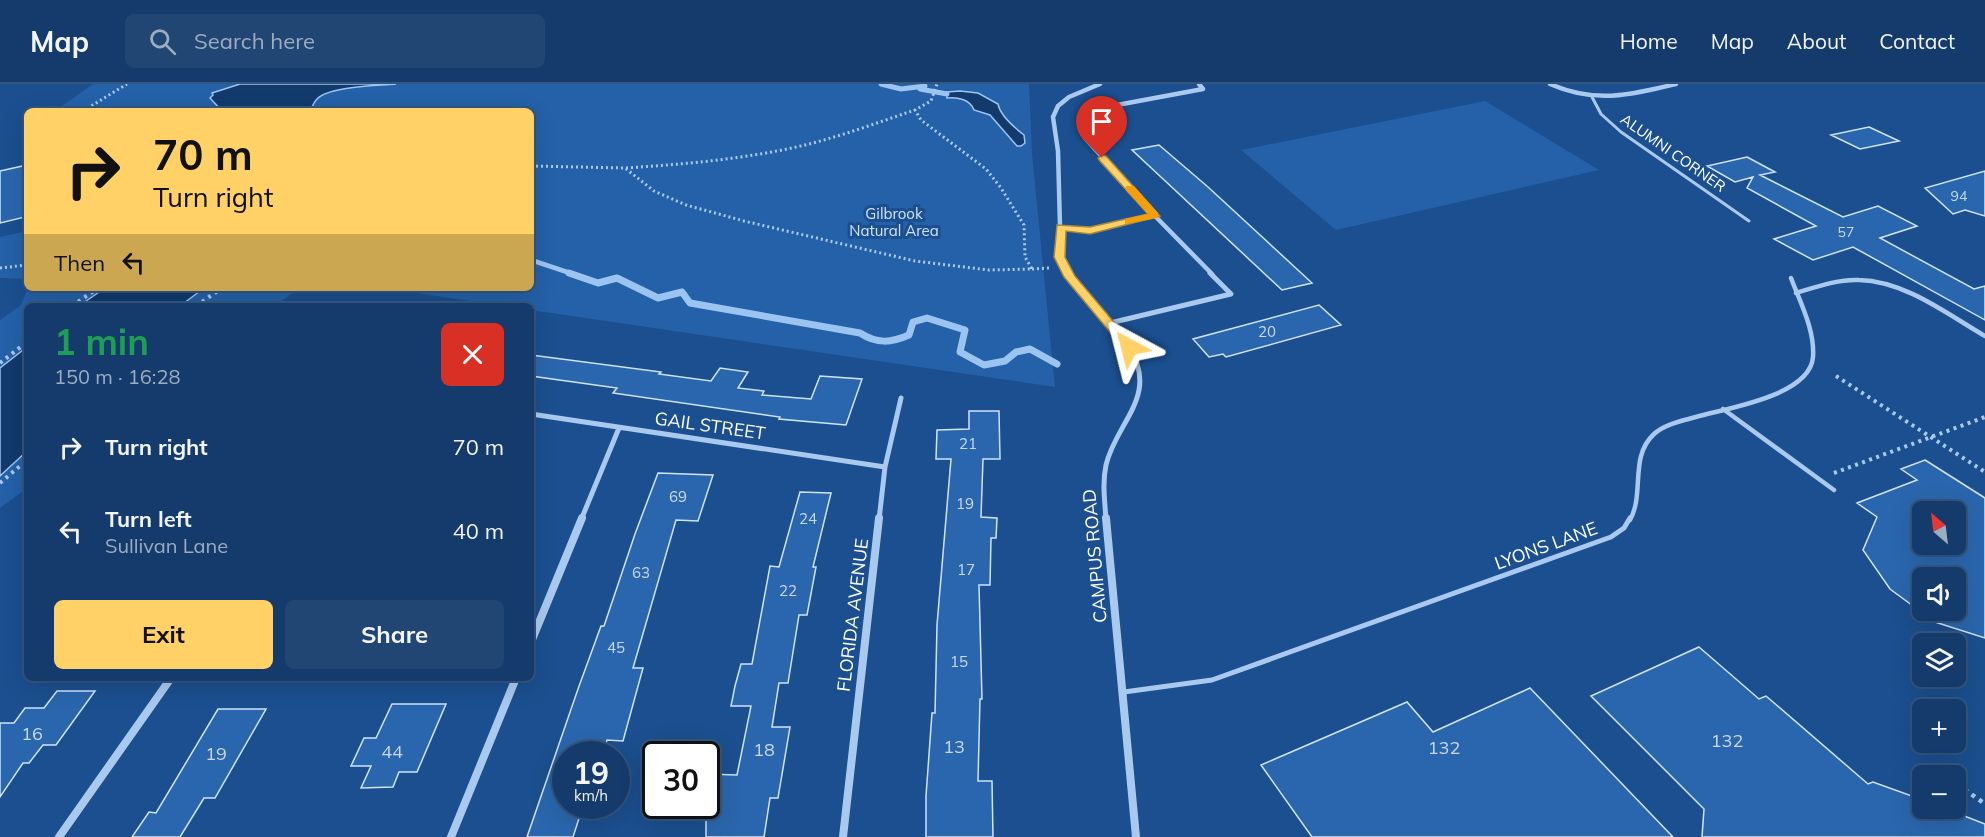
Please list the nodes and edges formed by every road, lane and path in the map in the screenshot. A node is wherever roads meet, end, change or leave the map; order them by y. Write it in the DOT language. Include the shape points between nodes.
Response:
graph roads {
  1 [pos="127,84"];
  2 [pos="937,84"];
  3 [pos="1100,84"];
  4 [pos="1199,84"];
  5 [pos="1550,84"];
  6 [pos="1677,84"];
  7 [pos="1592,97"];
  8 [pos="88,108"];
  9 [pos="915,110"];
  10 [pos="534,166"];
  11 [pos="626,168"];
  12 [pos="1155,216"];
  13 [pos="1749,221"];
  14 [pos="1060,227"];
  15 [pos="24,266"];
  16 [pos="0,268"];
  17 [pos="1791,278"];
  18 [pos="94,291"];
  19 [pos="218,291"];
  20 [pos="1796,293"];
  21 [pos="76,303"];
  22 [pos="200,303"];
  23 [pos="1110,323"];
  24 [pos="1985,336"];
  25 [pos="24,344"];
  26 [pos="0,363"];
  27 [pos="1836,376"];
  28 [pos="901,398"];
  29 [pos="1723,409"];
  30 [pos="534,414"];
  31 [pos="1985,417"];
  32 [pos="619,428"];
  33 [pos="1931,436"];
  34 [pos="24,463"];
  35 [pos="885,467"];
  36 [pos="1985,472"];
  37 [pos="1818,479"];
  38 [pos="0,483"];
  39 [pos="1834,490"];
  40 [pos="534,635"];
  41 [pos="169,681"];
  42 [pos="515,681"];
  43 [pos="1124,692"];
  44 [pos="1966,790"];
  45 [pos="1985,804"];
  46 [pos="59,837"];
  47 [pos="451,837"];
  48 [pos="843,837"];
  49 [pos="1136,837"];
  1 -- 8 [label="path"];
  2 -- 9 [label="path" via="931,102"];
  3 -- 14 [label="street, CAMPUS ROAD" via="1069,97 1053,117"];
  4 -- 12 [label="street" via="1203,88 1110,105 1080,120 1085,138"];
  5 -- 7 [label="street"];
  6 -- 7 [label="street" via="1608,98"];
  7 -- 13 [label="lane, ALUMNI CORNER" via="1601,114 1620,132"];
  9 -- 11 [label="path" via="843,134 748,156"];
  9 -- 11 [label="path" via="921,120 986,169 1001,188 1024,225 1025,257 1032,269 989,270 915,261 744,221 686,205 654,191"];
  10 -- 11 [label="path"];
  12 -- 14 [label="lane" via="1090,230"];
  12 -- 23 [label="street" via="1231,294"];
  14 -- 23 [label="street, CAMPUS ROAD" via="1058,249 1063,267"];
  15 -- 16 [label="path"];
  17 -- 20 [label="lane, LYONS LANE"];
  18 -- 21 [label="path"];
  19 -- 22 [label="path"];
  20 -- 24 [label="lane" via="1842,280 1886,284"];
  20 -- 29 [label="lane, LYONS LANE" via="1812,346 1813,358 1804,378 1784,390"];
  23 -- 43 [label="street, CAMPUS ROAD" via="1136,360 1141,390 1103,473"];
  25 -- 26 [label="path"];
  27 -- 33 [label="path"];
  28 -- 35 [label="street, FLORIDA AVENUE"];
  29 -- 37 [label="lane"];
  29 -- 43 [label="lane, LYONS LANE" via="1655,433 1645,445 1634,513 1625,527 1611,537 1212,680"];
  30 -- 32 [label="street, GAIL STREET"];
  31 -- 33 [label="path"];
  32 -- 35 [label="street, GAIL STREET"];
  32 -- 40 [label="street"];
  33 -- 36 [label="path"];
  33 -- 37 [label="path"];
  34 -- 38 [label="path"];
  35 -- 48 [label="street, FLORIDA AVENUE"];
  37 -- 39 [label="lane"];
  41 -- 46 [label="street"];
  42 -- 47 [label="street"];
  43 -- 49 [label="street, CAMPUS ROAD"];
  44 -- 45 [label="path"];
}
